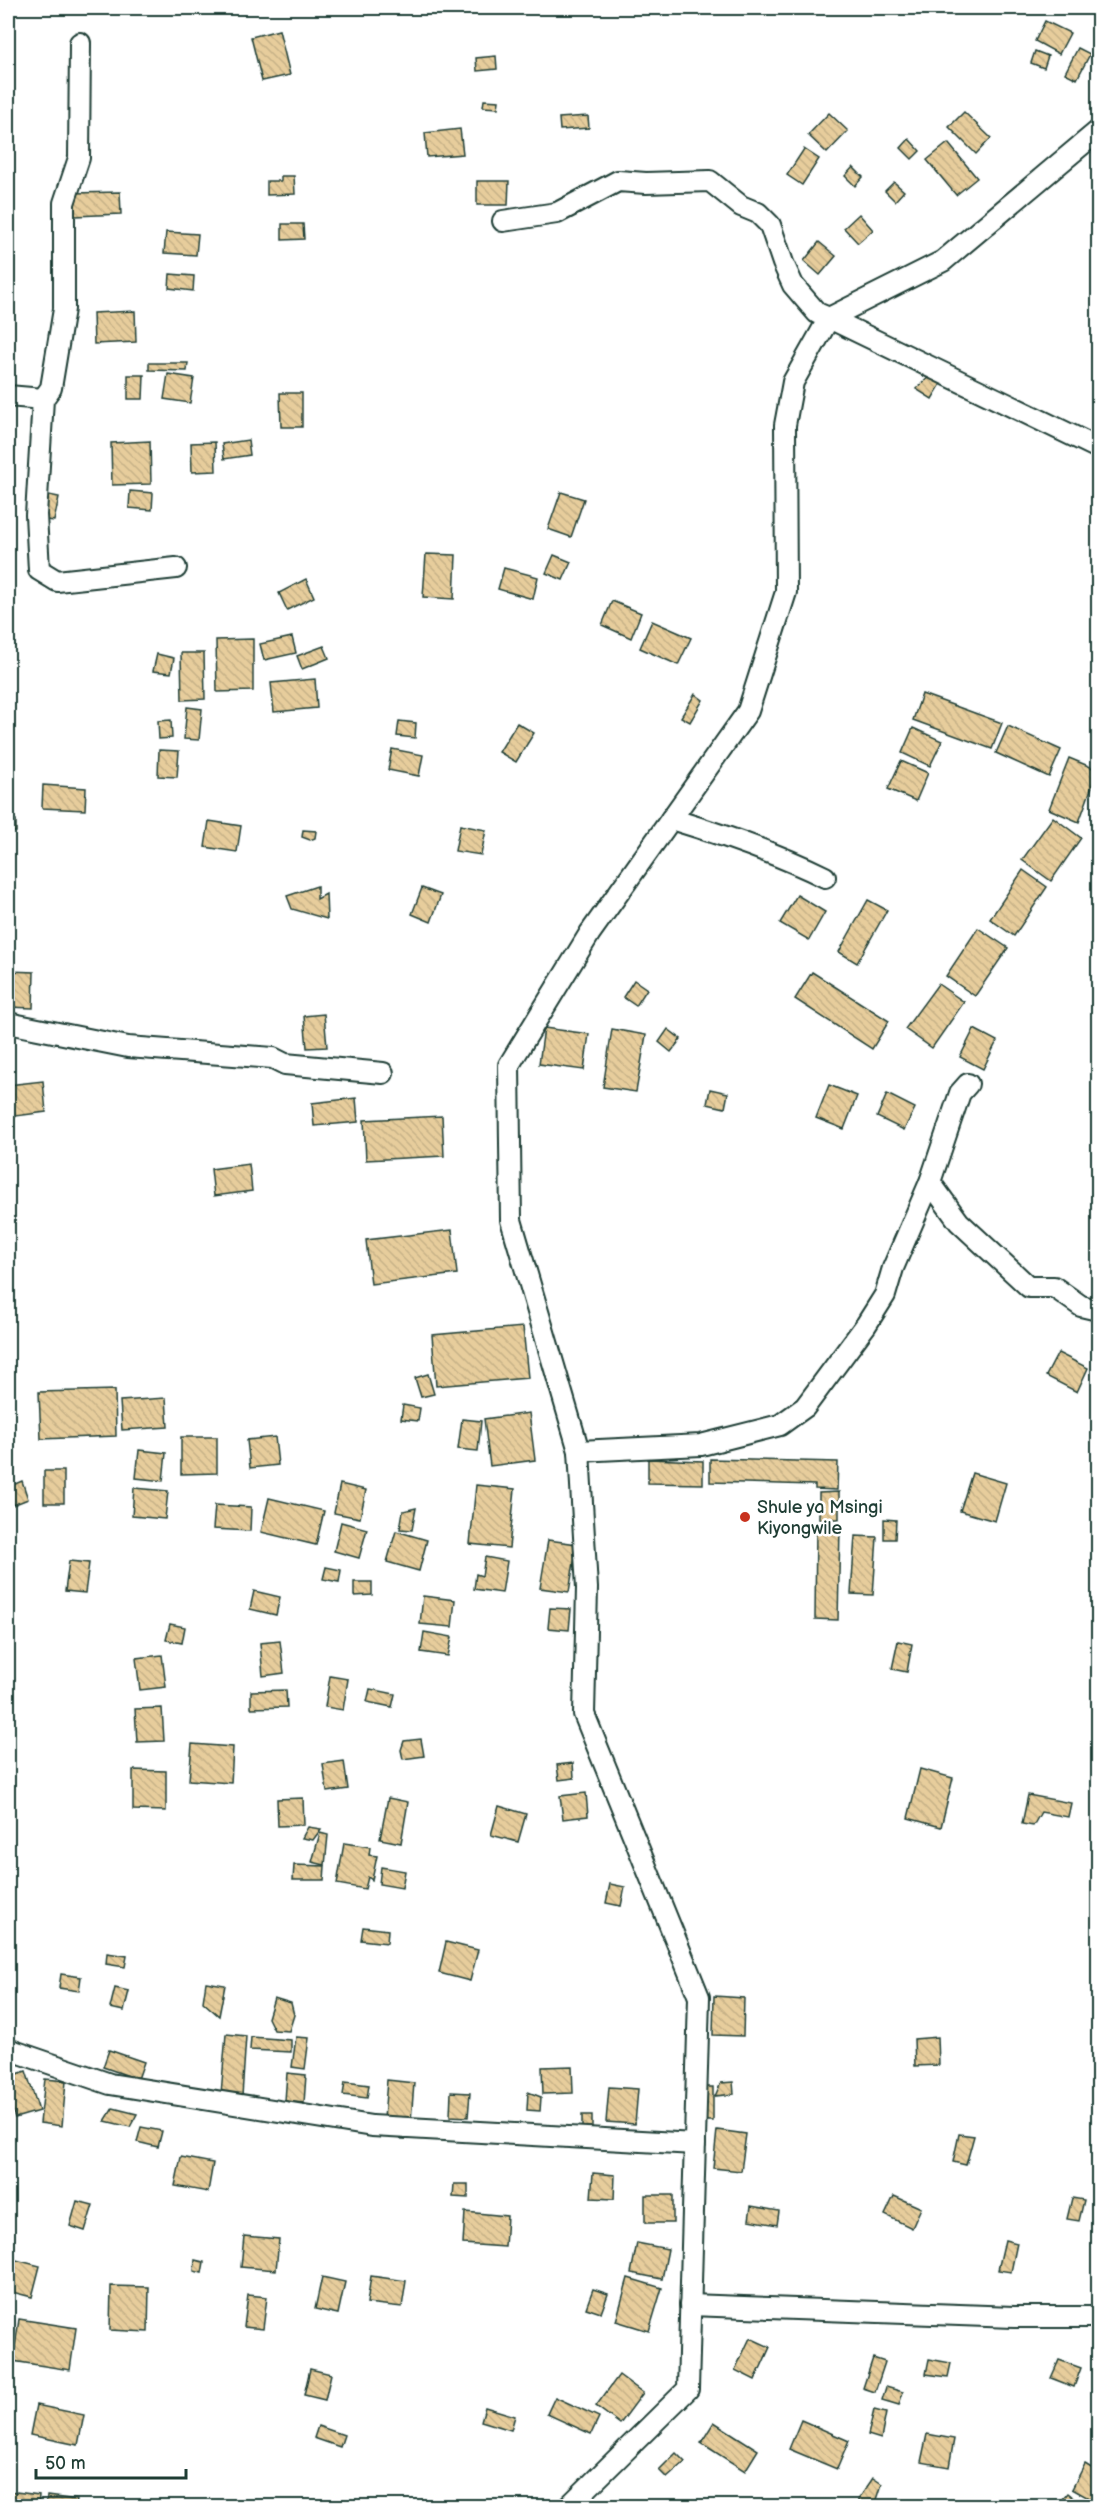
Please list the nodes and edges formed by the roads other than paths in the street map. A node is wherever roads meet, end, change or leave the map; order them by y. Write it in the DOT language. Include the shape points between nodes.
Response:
graph roads {
  1 [pos="80,43"];
  2 [pos="1098,131"];
  3 [pos="503,221"];
  4 [pos="828,318"];
  5 [pos="8,396"];
  6 [pos="43,399"];
  7 [pos="1098,448"];
  8 [pos="176,568"];
  9 [pos="671,819"];
  10 [pos="825,877"];
  11 [pos="8,1023"];
  12 [pos="382,1073"];
  13 [pos="968,1084"];
  14 [pos="930,1182"];
  15 [pos="1098,1310"];
  16 [pos="579,1451"];
  17 [pos="8,2049"];
  18 [pos="695,2144"];
  19 [pos="690,2305"];
  20 [pos="1098,2317"];
  21 [pos="569,2506"];
  1 -- 6 [label="street" via="79,158 64,203 64,309 51,388"];
  2 -- 4 [label="street" via="943,261"];
  3 -- 4 [label="street" via="557,213 618,181 710,181 770,225 793,285 817,314"];
  4 -- 7 [label="street"];
  4 -- 9 [label="street" via="793,382 785,425 786,592 748,711"];
  5 -- 6 [label="street"];
  6 -- 8 [label="street" via="36,515 39,570 57,581"];
  9 -- 10 [label="street" via="787,858"];
  9 -- 16 [label="street" via="590,933 509,1065 511,1220"];
  11 -- 12 [label="street" via="128,1047 273,1058 285,1064"];
  13 -- 14 [label="street" via="960,1093"];
  14 -- 15 [label="street" via="959,1222 1029,1287 1054,1287 1081,1306"];
  14 -- 16 [label="street" via="885,1295 805,1407 780,1425 701,1445"];
  16 -- 18 [label="street" via="587,1588 584,1714 699,1997"];
  17 -- 18 [label="street" via="110,2084 372,2126"];
  18 -- 19 [label="street"];
  19 -- 20 [label="street"];
  19 -- 21 [label="street" via="688,2389"];
}
